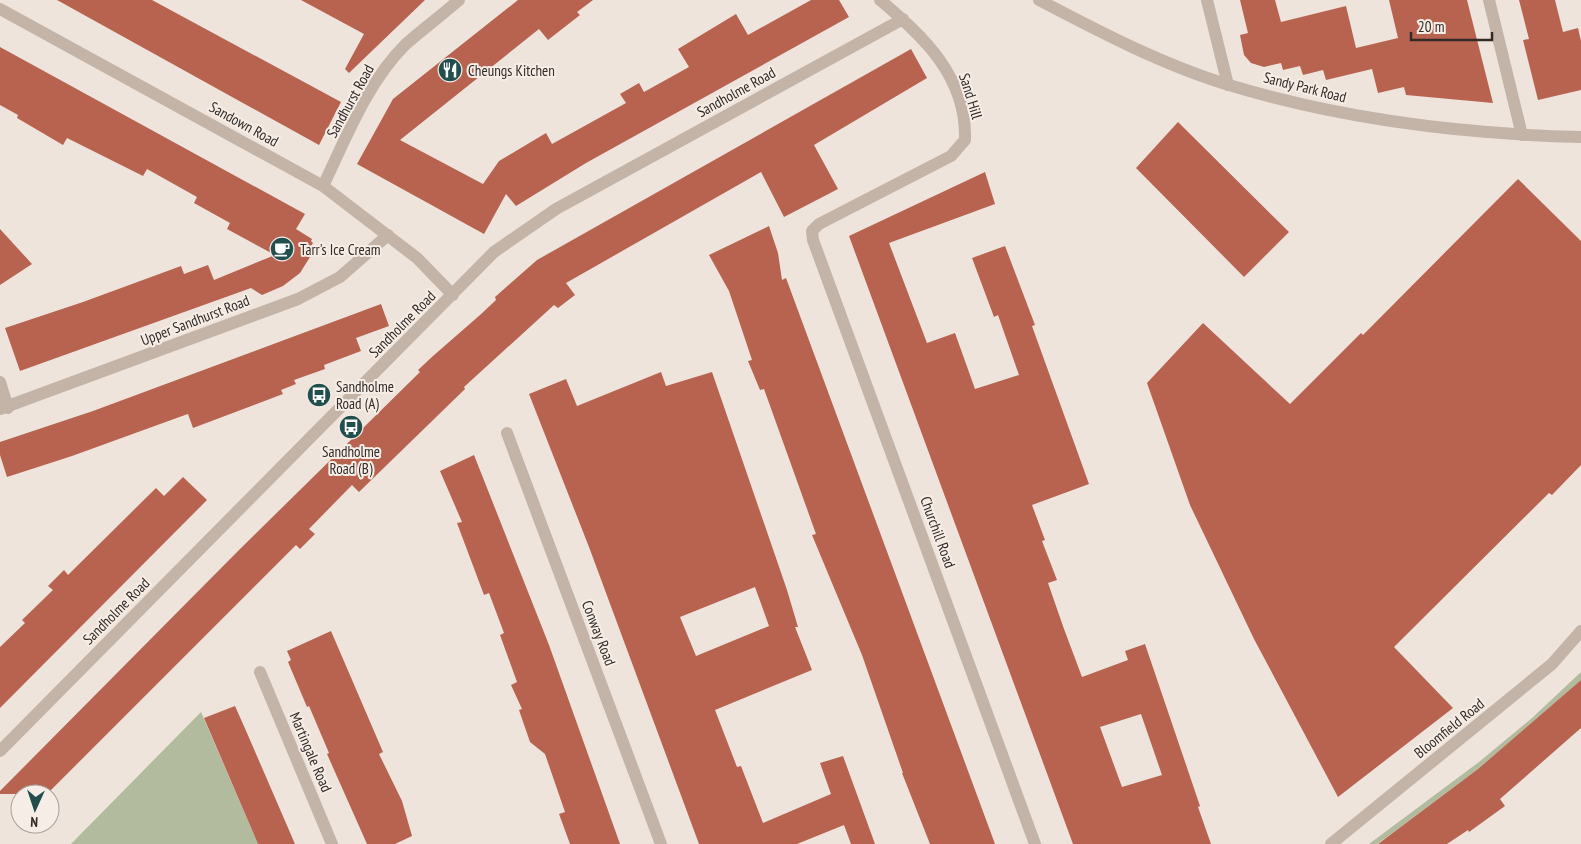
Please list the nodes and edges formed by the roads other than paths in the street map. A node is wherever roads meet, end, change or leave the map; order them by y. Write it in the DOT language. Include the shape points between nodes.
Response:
graph roads {
  1 [pos="459,0"];
  2 [pos="880,0"];
  3 [pos="1039,0"];
  4 [pos="1208,0"];
  5 [pos="1489,0"];
  6 [pos="0,9"];
  7 [pos="903,19"];
  8 [pos="1228,85"];
  9 [pos="1522,136"];
  10 [pos="1581,137"];
  11 [pos="324,186"];
  12 [pos="812,231"];
  13 [pos="388,235"];
  14 [pos="453,295"];
  15 [pos="0,382"];
  16 [pos="4,409"];
  17 [pos="507,433"];
  18 [pos="1581,631"];
  19 [pos="260,672"];
  20 [pos="0,751"];
  21 [pos="332,844"];
  22 [pos="661,844"];
  23 [pos="1035,844"];
  24 [pos="1331,844"];
  1 -- 11 [label="street, Sandhurst Road" via="405,45 381,75"];
  2 -- 7 [label="street, Sand Hill"];
  3 -- 8 [label="street, Sandy Park Road" via="1162,60"];
  4 -- 8 [label="street"];
  5 -- 9 [label="street"];
  6 -- 11 [label="street, Sandown Road"];
  7 -- 12 [label="street, Sand Hill" via="936,53 952,81 962,109 965,140 951,156 819,224"];
  7 -- 14 [label="street, Sandholme Road" via="556,209 494,252"];
  8 -- 9 [label="street, Sandy Park Road" via="1371,119"];
  9 -- 10 [label="street, Sandy Park Road"];
  11 -- 13 [label="street, Sandown Road"];
  12 -- 23 [label="street, Churchill Road"];
  13 -- 14 [label="street, Sandown Road" via="417,258"];
  13 -- 16 [label="street, Upper Sandhurst Road" via="340,277 298,299"];
  14 -- 20 [label="street, Sandholme Road"];
  15 -- 16 [label="street"];
  17 -- 22 [label="street, Conway Road"];
  18 -- 24 [label="street, Bloomfield Road" via="1545,670"];
  19 -- 21 [label="street, Martingale Road"];
}
